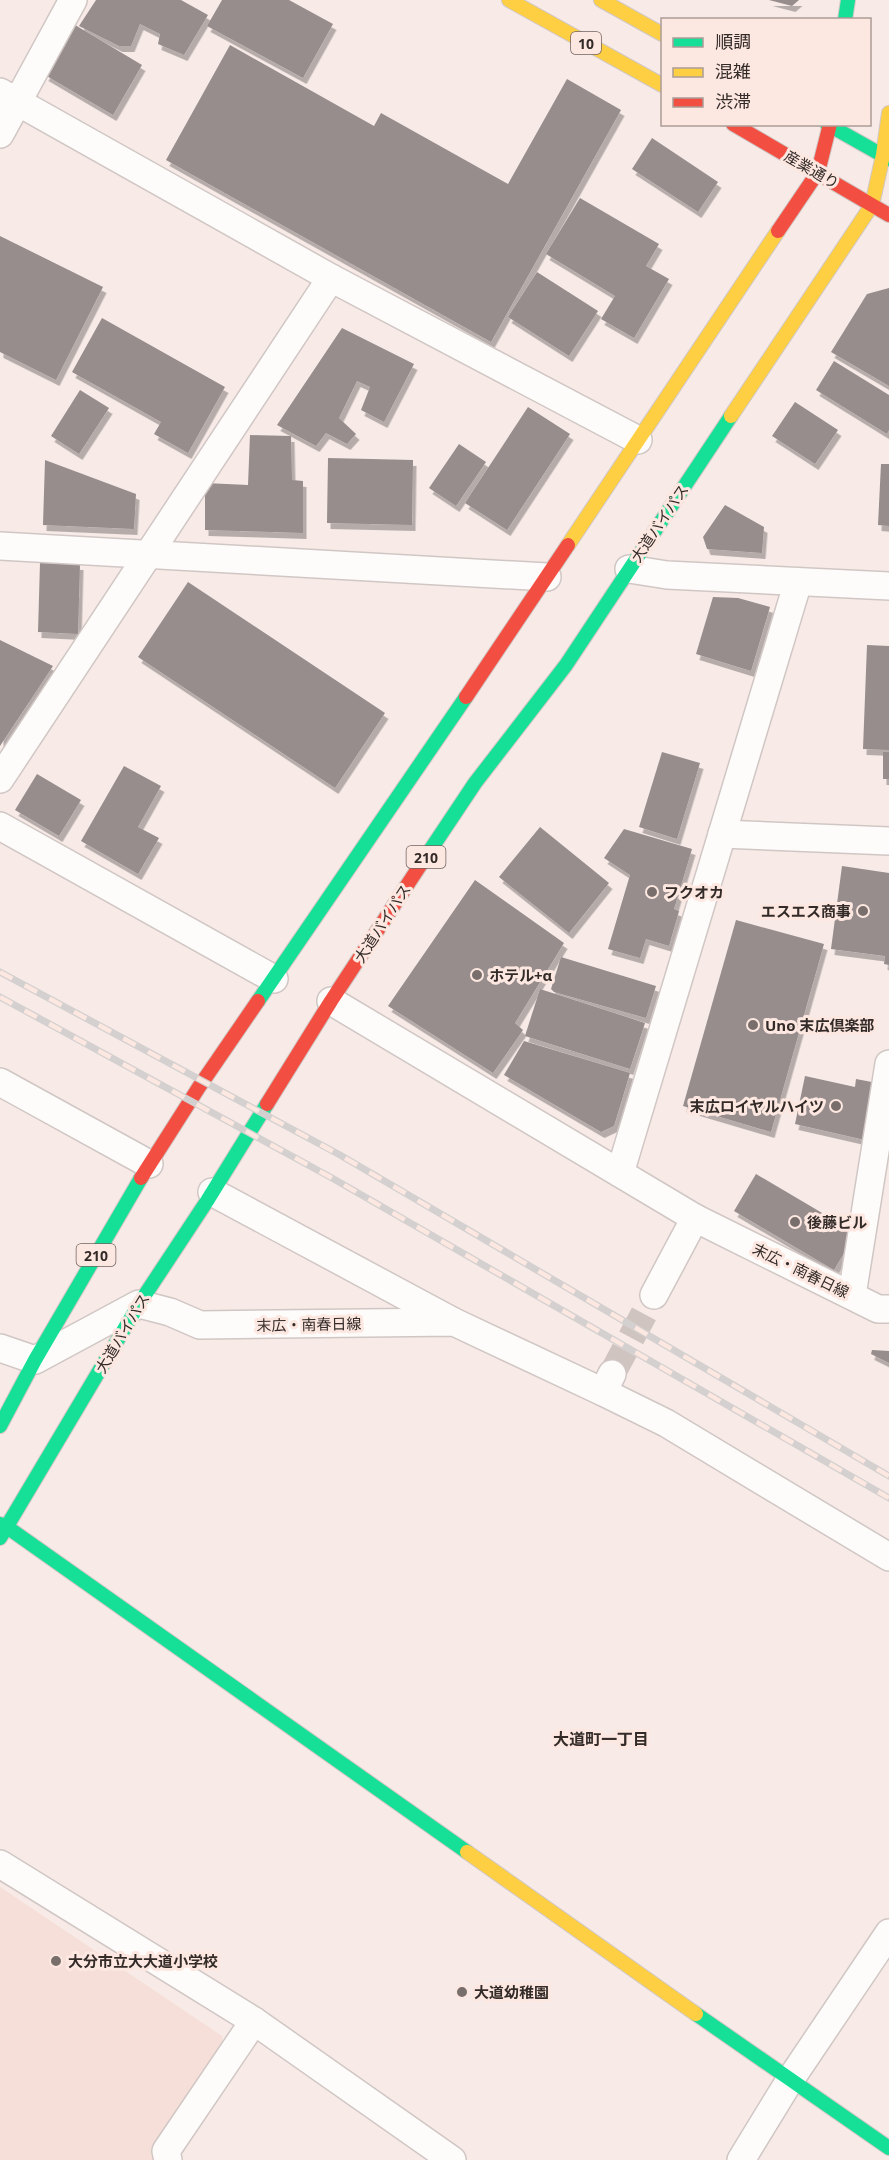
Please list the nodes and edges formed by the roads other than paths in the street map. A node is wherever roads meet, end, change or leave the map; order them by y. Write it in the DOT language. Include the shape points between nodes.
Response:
graph roads {
  1 [pos="73,0"];
  2 [pos="509,0"];
  3 [pos="601,0"];
  4 [pos="848,0"];
  5 [pos="845,18"];
  6 [pos="661,33"];
  7 [pos="661,84"];
  8 [pos="9,97"];
  9 [pos="889,113"];
  10 [pos="737,126"];
  11 [pos="829,126"];
  12 [pos="831,126"];
  13 [pos="0,134"];
  14 [pos="886,157"];
  15 [pos="818,172"];
  16 [pos="872,205"];
  17 [pos="889,215"];
  18 [pos="331,278"];
  19 [pos="638,440"];
  20 [pos="0,546"];
  21 [pos="149,554"];
  22 [pos="629,569"];
  23 [pos="547,577"];
  24 [pos="798,582"];
  25 [pos="889,586"];
  26 [pos="0,779"];
  27 [pos="0,826"];
  28 [pos="722,834"];
  29 [pos="889,841"];
  30 [pos="274,979"];
  31 [pos="331,1001"];
  32 [pos="889,1064"];
  33 [pos="0,1082"];
  34 [pos="149,1164"];
  35 [pos="620,1173"];
  36 [pos="212,1192"];
  37 [pos="695,1218"];
  38 [pos="654,1295"];
  39 [pos="852,1295"];
  40 [pos="139,1304"];
  41 [pos="885,1311"];
  42 [pos="454,1322"];
  43 [pos="0,1347"];
  44 [pos="35,1360"];
  45 [pos="0,1426"];
  46 [pos="2,1530"];
  47 [pos="889,1557"];
  48 [pos="0,1864"];
  49 [pos="889,1933"];
  50 [pos="254,2021"];
  51 [pos="790,2080"];
  52 [pos="889,2148"];
  53 [pos="168,2160"];
  54 [pos="452,2160"];
  55 [pos="741,2160"];
  1 -- 8 [label="street"];
  2 -- 7 [label="main road, 10"];
  3 -- 6 [label="main road"];
  4 -- 5 [label="main road"];
  8 -- 13 [label="street"];
  8 -- 18 [label="street"];
  9 -- 14 [label="main road"];
  10 -- 15 [label="main road, 産業通り"];
  11 -- 15 [label="main road"];
  12 -- 14 [label="main road"];
  14 -- 16 [label="main road"];
  15 -- 16 [label="main road, 産業通り"];
  15 -- 19 [label="main road, 210"];
  16 -- 17 [label="main road, 産業通り"];
  16 -- 22 [label="main road, 大道バイパス / 210"];
  18 -- 19 [label="street"];
  18 -- 21 [label="street"];
  19 -- 23 [label="main road, 210"];
  20 -- 21 [label="street"];
  21 -- 23 [label="street"];
  21 -- 26 [label="street"];
  22 -- 24 [label="street" via="667,575"];
  22 -- 31 [label="main road, 大道バイパス / 210" via="566,664 474,783"];
  23 -- 30 [label="main road, 210"];
  24 -- 25 [label="street"];
  24 -- 28 [label="street"];
  27 -- 30 [label="street"];
  28 -- 29 [label="street"];
  28 -- 35 [label="street"];
  30 -- 34 [label="main road, 210"];
  31 -- 35 [label="street, 末広・南春日線"];
  31 -- 36 [label="main road, 大道バイパス / 210"];
  32 -- 39 [label="street"];
  33 -- 34 [label="street"];
  34 -- 44 [label="main road, 210"];
  35 -- 37 [label="street, 末広・南春日線"];
  36 -- 40 [label="main road, 大道バイパス / 210"];
  36 -- 42 [label="street"];
  37 -- 38 [label="street"];
  37 -- 39 [label="street, 末広・南春日線"];
  39 -- 41 [label="street, 末広・南春日線"];
  40 -- 42 [label="street, 末広・南春日線" via="200,1325"];
  40 -- 44 [label="street"];
  40 -- 46 [label="main road, 大道バイパス / 210"];
  42 -- 47 [label="street, 末広・南春日線" via="607,1383 666,1423"];
  43 -- 44 [label="street"];
  44 -- 45 [label="main road, 210"];
  46 -- 51 [label="main road"];
  48 -- 50 [label="street"];
  49 -- 51 [label="street"];
  50 -- 53 [label="street" via="166,2151"];
  50 -- 54 [label="street"];
  51 -- 52 [label="main road"];
  51 -- 55 [label="street"];
}
